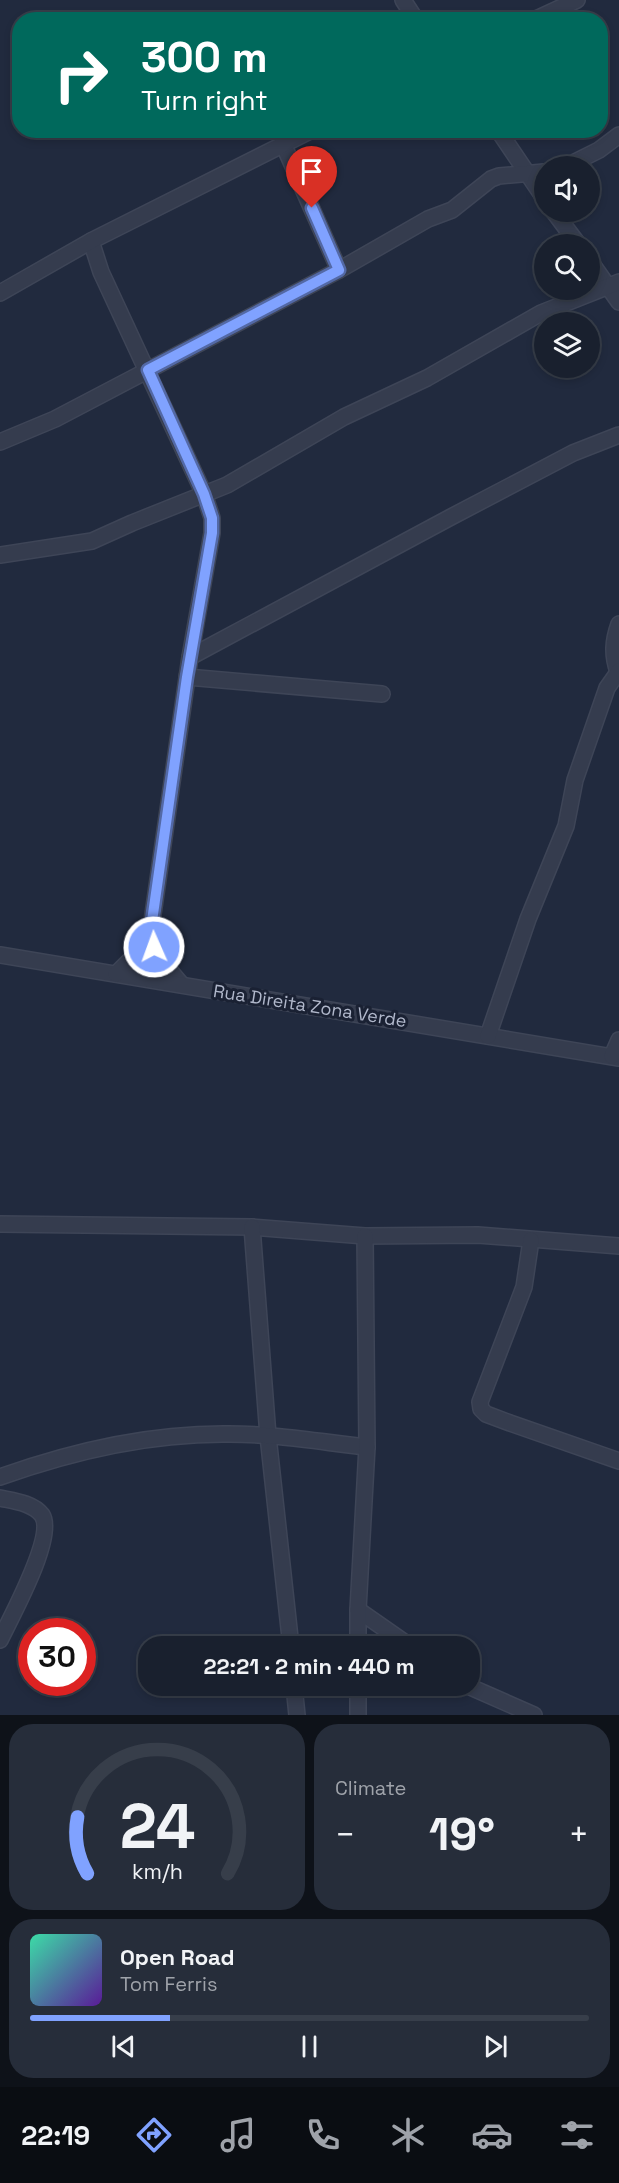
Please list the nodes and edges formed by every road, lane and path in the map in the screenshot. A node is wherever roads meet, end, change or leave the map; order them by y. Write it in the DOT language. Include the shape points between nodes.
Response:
graph roads {
  1 [pos="577,0"];
  2 [pos="551,12"];
  3 [pos="619,135"];
  4 [pos="298,138"];
  5 [pos="503,138"];
  6 [pos="285,146"];
  7 [pos="587,156"];
  8 [pos="526,173"];
  9 [pos="534,173"];
  10 [pos="534,183"];
  11 [pos="91,241"];
  12 [pos="339,270"];
  13 [pos="600,271"];
  14 [pos="614,285"];
  15 [pos="0,293"];
  16 [pos="619,302"];
  17 [pos="148,370"];
  18 [pos="619,435"];
  19 [pos="0,442"];
  20 [pos="226,485"];
  21 [pos="204,494"];
  22 [pos="212,518"];
  23 [pos="0,555"];
  24 [pos="619,624"];
  25 [pos="190,657"];
  26 [pos="618,671"];
  27 [pos="187,677"];
  28 [pos="382,694"];
  29 [pos="150,935"];
  30 [pos="0,955"];
  31 [pos="116,974"];
  32 [pos="182,985"];
  33 [pos="488,1036"];
  34 [pos="619,1040"];
  35 [pos="616,1057"];
  36 [pos="0,1224"];
  37 [pos="252,1227"];
  38 [pos="365,1236"];
  39 [pos="531,1240"];
  40 [pos="619,1246"];
  41 [pos="268,1436"];
  42 [pos="367,1447"];
  43 [pos="619,1461"];
  44 [pos="0,1477"];
  45 [pos="0,1498"];
  46 [pos="358,1610"];
  47 [pos="290,1636"];
  48 [pos="358,1636"];
  49 [pos="395,1636"];
  50 [pos="0,1640"];
  51 [pos="480,1691"];
  52 [pos="295,1696"];
  53 [pos="358,1696"];
  54 [pos="297,1715"];
  55 [pos="358,1715"];
  56 [pos="534,1715"];
  1 -- 2 [label="street"];
  3 -- 7 [label="street"];
  4 -- 6 [label="street"];
  5 -- 8 [label="street"];
  6 -- 11 [label="street"];
  6 -- 12 [label="street"];
  8 -- 9 [label="street"];
  8 -- 10 [label="street"];
  8 -- 12 [label="street" via="491,179 452,210 428,219"];
  11 -- 15 [label="street"];
  11 -- 17 [label="street" via="101,272"];
  12 -- 17 [label="street"];
  13 -- 14 [label="street"];
  14 -- 16 [label="street"];
  14 -- 20 [label="street" via="540,313 428,378 344,417"];
  17 -- 19 [label="street" via="55,419"];
  17 -- 21 [label="street"];
  18 -- 25 [label="street" via="573,453"];
  20 -- 21 [label="street"];
  20 -- 22 [label="street"];
  21 -- 22 [label="street"];
  21 -- 23 [label="street" via="92,542"];
  22 -- 25 [label="street"];
  24 -- 26 [label="street" via="613,655"];
  25 -- 27 [label="street"];
  26 -- 33 [label="street" via="607,688 575,780 566,826 528,919"];
  27 -- 28 [label="street"];
  27 -- 29 [label="street"];
  29 -- 31 [label="street"];
  29 -- 32 [label="street" via="161,960"];
  30 -- 31 [label="street, Rua Direita Zona Verde"];
  31 -- 32 [label="street, Rua Direita Zona Verde"];
  32 -- 33 [label="street, Rua Direita Zona Verde"];
  33 -- 35 [label="street, Rua Direita Zona Verde"];
  34 -- 35 [label="street"];
  36 -- 37 [label="street"];
  37 -- 38 [label="street"];
  37 -- 41 [label="street"];
  38 -- 39 [label="street" via="478,1235"];
  38 -- 42 [label="street"];
  39 -- 40 [label="street"];
  39 -- 43 [label="street" via="524,1287 480,1402 481,1410"];
  41 -- 42 [label="street"];
  41 -- 44 [label="street" via="229,1434 157,1439 72,1454"];
  41 -- 47 [label="street"];
  42 -- 46 [label="street"];
  45 -- 50 [label="street" via="33,1507 46,1522 42,1550"];
  46 -- 48 [label="street"];
  46 -- 49 [label="street"];
  51 -- 56 [label="street"];
  52 -- 54 [label="street"];
  53 -- 55 [label="street"];
}
